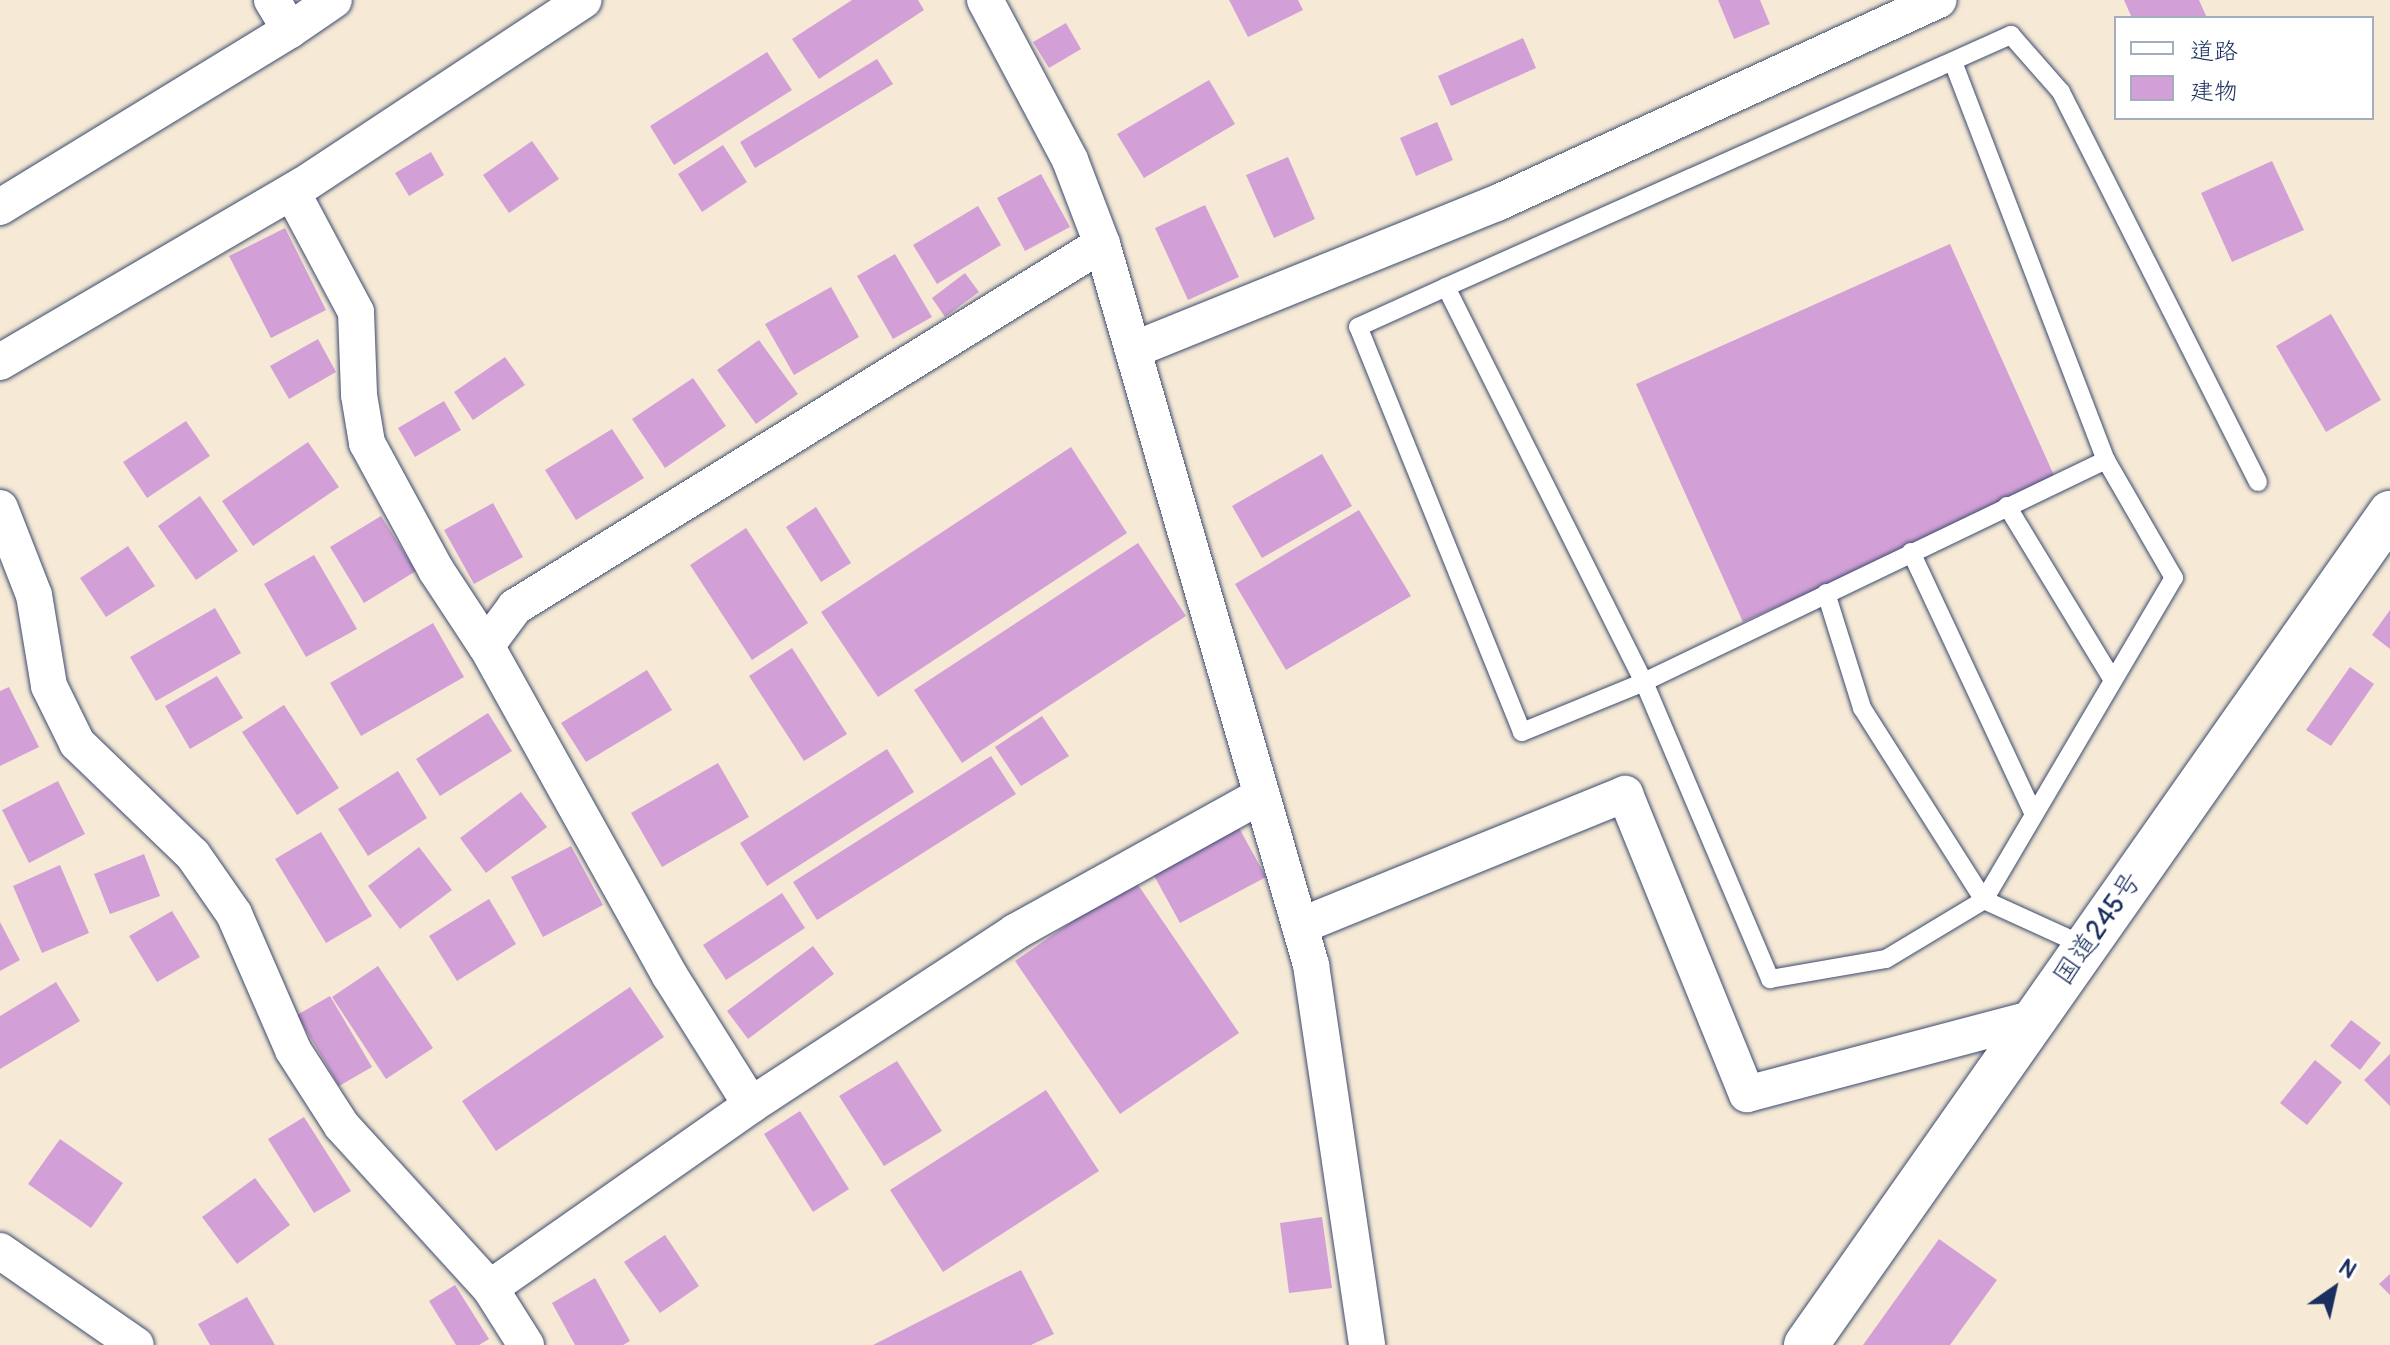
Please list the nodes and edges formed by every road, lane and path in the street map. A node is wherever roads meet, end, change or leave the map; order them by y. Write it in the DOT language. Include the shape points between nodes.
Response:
graph roads {
  1 [pos="334,0"];
  2 [pos="584,0"];
  3 [pos="985,0"];
  4 [pos="1939,0"];
  5 [pos="281,15"];
  6 [pos="1953,62"];
  7 [pos="292,192"];
  8 [pos="0,207"];
  9 [pos="1102,244"];
  10 [pos="1446,287"];
  11 [pos="1133,350"];
  12 [pos="0,362"];
  13 [pos="2106,460"];
  14 [pos="2258,482"];
  15 [pos="2007,506"];
  16 [pos="0,508"];
  17 [pos="2390,513"];
  18 [pos="1911,552"];
  19 [pos="1826,593"];
  20 [pos="486,646"];
  21 [pos="2113,680"];
  22 [pos="1644,682"];
  23 [pos="1262,795"];
  24 [pos="2034,815"];
  25 [pos="1984,900"];
  26 [pos="1300,926"];
  27 [pos="2085,946"];
  28 [pos="2035,1018"];
  29 [pos="751,1105"];
  30 [pos="0,1251"];
  31 [pos="490,1288"];
  32 [pos="136,1345"];
  33 [pos="526,1345"];
  34 [pos="1367,1345"];
  35 [pos="1806,1345"];
  1 -- 5 [label="street"];
  2 -- 7 [label="street"];
  3 -- 9 [label="street" via="1070,160"];
  4 -- 11 [label="street" via="1497,203"];
  5 -- 8 [label="street"];
  6 -- 10 [label="lane"];
  6 -- 13 [label="lane"];
  6 -- 14 [label="lane" via="2011,35 2061,92"];
  7 -- 12 [label="street"];
  7 -- 20 [label="street" via="356,312 367,443 436,570"];
  9 -- 11 [label="street"];
  9 -- 20 [label="street" via="515,607"];
  10 -- 22 [label="lane"];
  10 -- 22 [label="lane" via="1358,327 1522,732"];
  11 -- 23 [label="street"];
  13 -- 15 [label="lane"];
  13 -- 21 [label="lane" via="2174,578"];
  15 -- 18 [label="lane"];
  15 -- 21 [label="lane"];
  16 -- 31 [label="street" via="34,595 49,686 77,743 193,855 234,914 293,1050 342,1126"];
  17 -- 27 [label="highway, 国道245号"];
  18 -- 19 [label="lane"];
  18 -- 24 [label="lane"];
  19 -- 22 [label="lane"];
  19 -- 25 [label="lane" via="1862,708"];
  20 -- 29 [label="street" via="670,976"];
  21 -- 24 [label="lane"];
  22 -- 25 [label="lane" via="1770,979 1886,959"];
  23 -- 26 [label="street"];
  23 -- 29 [label="street" via="1015,932"];
  24 -- 25 [label="lane"];
  25 -- 27 [label="lane"];
  26 -- 28 [label="street" via="1625,794 1747,1094"];
  26 -- 34 [label="street" via="1311,965"];
  27 -- 28 [label="highway, 国道245号"];
  28 -- 35 [label="highway, 国道245号"];
  29 -- 31 [label="street"];
  30 -- 32 [label="street"];
  31 -- 33 [label="street"];
}
